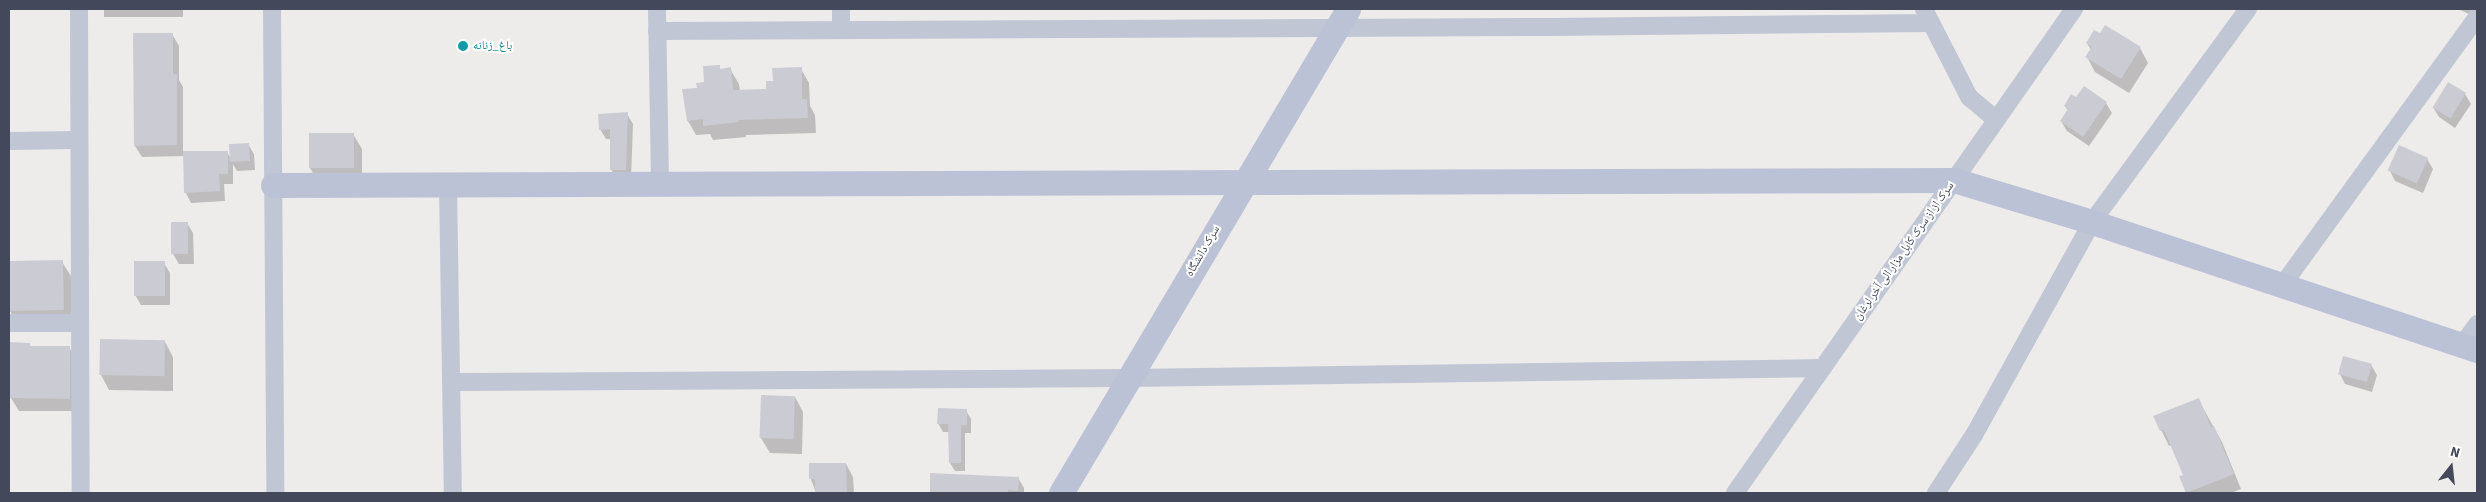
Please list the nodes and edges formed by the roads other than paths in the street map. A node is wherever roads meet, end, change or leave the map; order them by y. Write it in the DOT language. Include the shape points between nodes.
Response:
graph roads {
  1 [pos="79,9"];
  2 [pos="272,9"];
  3 [pos="657,9"];
  4 [pos="841,9"];
  5 [pos="2074,9"];
  6 [pos="2248,9"];
  7 [pos="1928,16"];
  8 [pos="2477,17"];
  9 [pos="1342,18"];
  10 [pos="842,30"];
  11 [pos="657,31"];
  12 [pos="1996,120"];
  13 [pos="78,140"];
  14 [pos="9,141"];
  15 [pos="1954,180"];
  16 [pos="1243,183"];
  17 [pos="273,185"];
  18 [pos="448,185"];
  19 [pos="660,185"];
  20 [pos="2092,222"];
  21 [pos="2281,287"];
  22 [pos="80,323"];
  23 [pos="9,324"];
  24 [pos="2477,324"];
  25 [pos="2470,348"];
  26 [pos="1823,368"];
  27 [pos="1128,378"];
  28 [pos="452,382"];
  29 [pos="81,493"];
  30 [pos="275,493"];
  31 [pos="454,493"];
  32 [pos="1061,493"];
  33 [pos="1734,493"];
  34 [pos="1936,493"];
  1 -- 13 [label="street"];
  2 -- 17 [label="street"];
  3 -- 11 [label="street"];
  4 -- 10 [label="street"];
  5 -- 12 [label="street, سرک از از سرک کابل مزار الی آخر لرغان"];
  6 -- 20 [label="street"];
  7 -- 9 [label="street"];
  7 -- 12 [label="street" via="1969,97"];
  8 -- 21 [label="street"];
  9 -- 10 [label="street"];
  9 -- 16 [label="street, سرک دانشگاه"];
  10 -- 11 [label="street"];
  11 -- 19 [label="street"];
  12 -- 15 [label="street, سرک از از سرک کابل مزار الی آخر لرغان"];
  13 -- 14 [label="street"];
  13 -- 22 [label="street"];
  15 -- 16 [label="street"];
  15 -- 20 [label="street"];
  15 -- 26 [label="street, سرک از از سرک کابل مزار الی آخر لرغان"];
  16 -- 19 [label="street"];
  16 -- 27 [label="street, سرک دانشگاه"];
  17 -- 18 [label="street"];
  17 -- 30 [label="street"];
  18 -- 19 [label="street"];
  18 -- 28 [label="street"];
  20 -- 21 [label="street"];
  20 -- 34 [label="street" via="1974,435"];
  21 -- 25 [label="street"];
  22 -- 23 [label="street"];
  22 -- 29 [label="street"];
  24 -- 25 [label="street"];
  26 -- 27 [label="street"];
  26 -- 33 [label="street, سرک از از سرک کابل مزار الی آخر لرغان"];
  27 -- 28 [label="street"];
  27 -- 32 [label="street, سرک دانشگاه"];
  28 -- 31 [label="street"];
}
